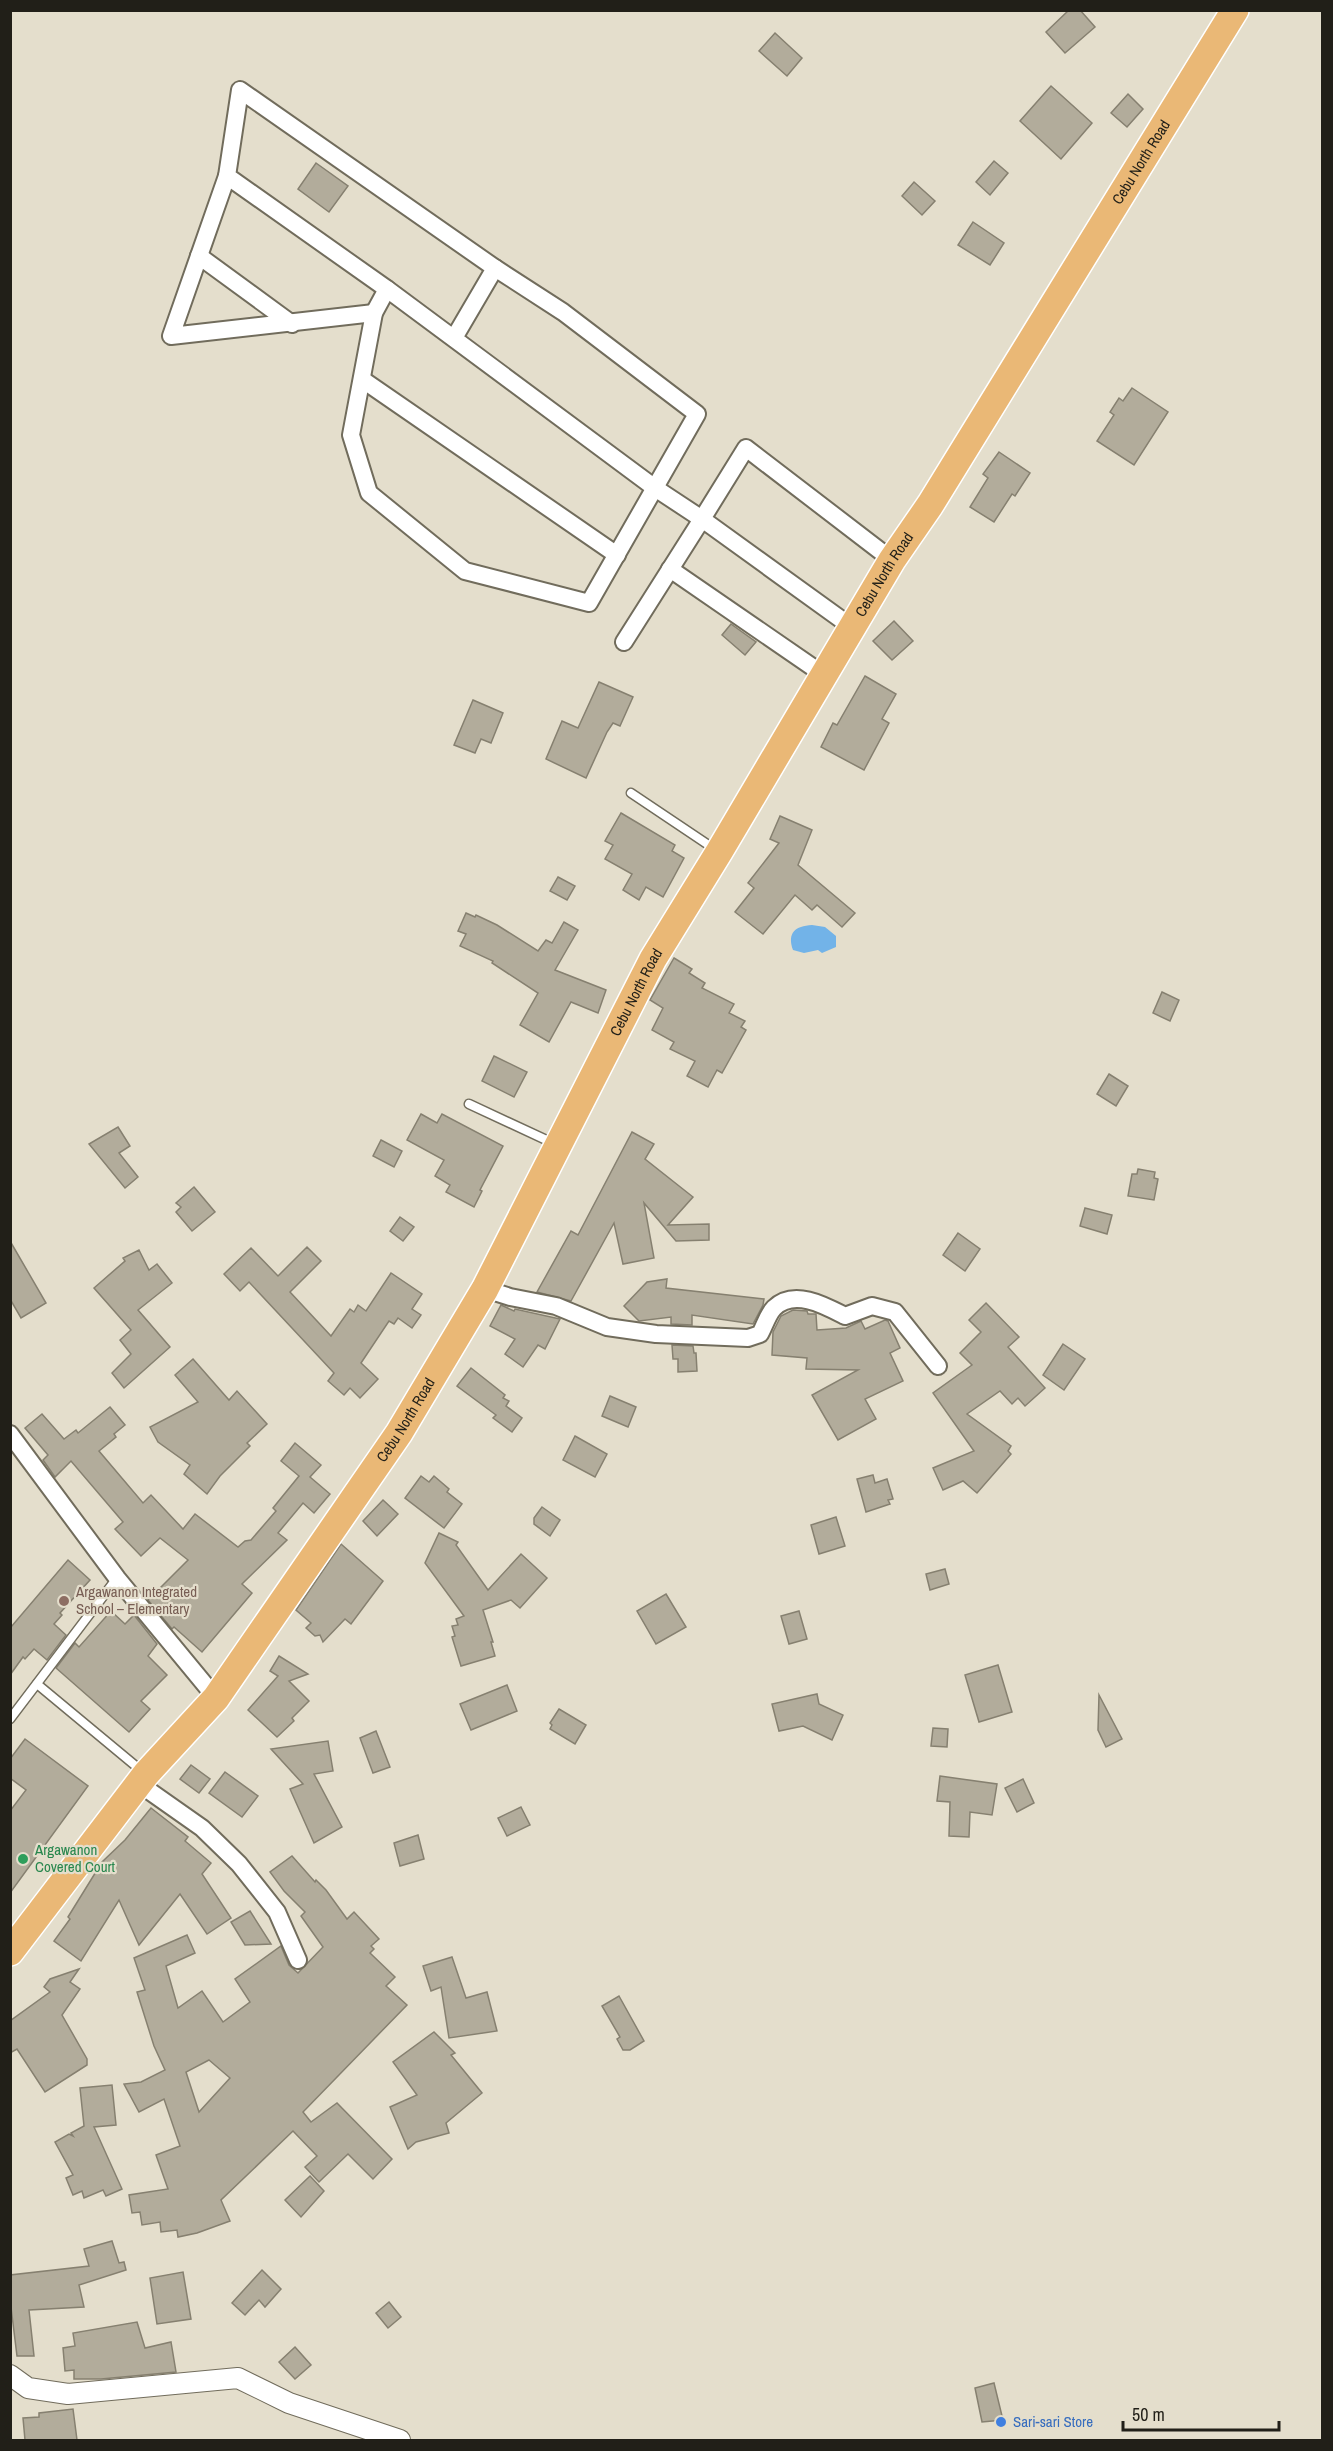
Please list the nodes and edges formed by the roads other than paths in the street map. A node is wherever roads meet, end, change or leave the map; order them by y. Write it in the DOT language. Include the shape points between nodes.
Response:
graph roads {
  1 [pos="1235,10"];
  2 [pos="227,176"];
  3 [pos="199,256"];
  4 [pos="495,268"];
  5 [pos="387,289"];
  6 [pos="374,313"];
  7 [pos="292,324"];
  8 [pos="454,338"];
  9 [pos="363,380"];
  10 [pos="655,488"];
  11 [pos="702,519"];
  12 [pos="617,555"];
  13 [pos="892,560"];
  14 [pos="670,569"];
  15 [pos="853,628"];
  16 [pos="624,642"];
  17 [pos="824,675"];
  18 [pos="632,793"];
  19 [pos="719,852"];
  20 [pos="470,1104"];
  21 [pos="558,1145"];
  22 [pos="485,1289"];
  23 [pos="938,1366"];
  24 [pos="10,1434"];
  25 [pos="117,1578"];
  26 [pos="37,1684"];
  27 [pos="216,1698"];
  28 [pos="10,1719"];
  29 [pos="142,1778"];
  30 [pos="10,1952"];
  31 [pos="298,1960"];
  32 [pos="10,2375"];
  33 [pos="400,2440"];
  1 -- 13 [label="highway, Cebu North Road" via="930,505"];
  2 -- 3 [label="street"];
  2 -- 4 [label="street" via="240,90"];
  2 -- 5 [label="street"];
  3 -- 7 [label="street"];
  3 -- 7 [label="street" via="171,336"];
  4 -- 8 [label="street"];
  4 -- 10 [label="street" via="563,312 697,414"];
  5 -- 6 [label="street"];
  5 -- 8 [label="street"];
  6 -- 7 [label="street"];
  6 -- 9 [label="street"];
  8 -- 10 [label="street"];
  9 -- 12 [label="street"];
  9 -- 12 [label="street" via="351,435 369,493 465,571 589,603"];
  10 -- 11 [label="street"];
  10 -- 12 [label="street"];
  11 -- 13 [label="street" via="746,448"];
  11 -- 14 [label="street"];
  11 -- 15 [label="street"];
  13 -- 15 [label="highway, Cebu North Road"];
  14 -- 16 [label="street"];
  14 -- 17 [label="street"];
  15 -- 17 [label="highway, Cebu North Road"];
  17 -- 19 [label="highway, Cebu North Road"];
  18 -- 19 [label="lane"];
  19 -- 21 [label="highway, Cebu North Road" via="653,959"];
  20 -- 21 [label="lane"];
  21 -- 22 [label="highway, Cebu North Road"];
  22 -- 23 [label="street" via="556,1306 607,1327 656,1334 748,1338 760,1334 774,1308 790,1300 815,1301 845,1316 872,1306 882,1307 895,1312"];
  22 -- 27 [label="highway, Cebu North Road" via="399,1433"];
  24 -- 25 [label="street"];
  25 -- 26 [label="lane"];
  25 -- 27 [label="street"];
  26 -- 28 [label="lane"];
  26 -- 29 [label="lane"];
  27 -- 29 [label="highway, Cebu North Road"];
  29 -- 30 [label="highway, Cebu North Road"];
  29 -- 31 [label="street" via="239,1864 277,1912"];
  32 -- 33 [label="street" via="28,2388 68,2394 238,2378 289,2403"];
}
